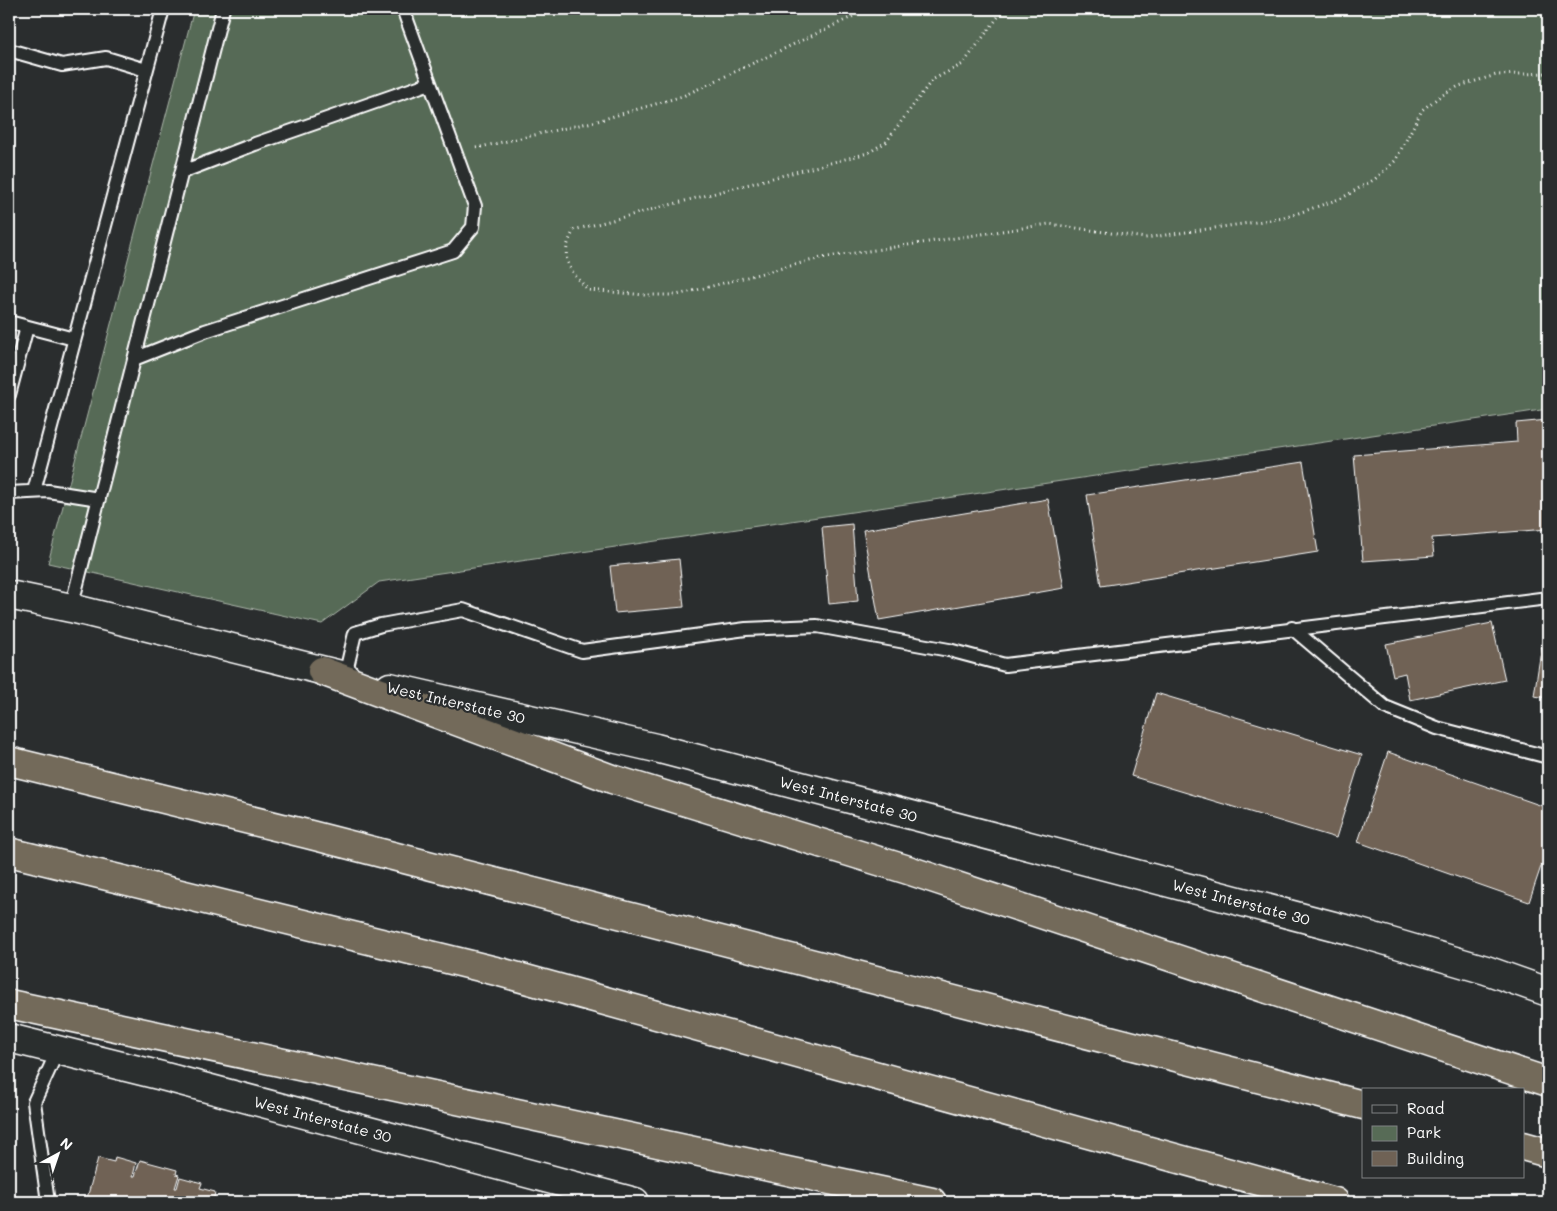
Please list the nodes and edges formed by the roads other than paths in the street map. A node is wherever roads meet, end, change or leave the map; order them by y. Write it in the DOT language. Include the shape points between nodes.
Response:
graph roads {
  1 [pos="163,9"];
  2 [pos="223,9"];
  3 [pos="403,9"];
  4 [pos="9,50"];
  5 [pos="146,70"];
  6 [pos="430,83"];
  7 [pos="182,172"];
  8 [pos="9,322"];
  9 [pos="27,327"];
  10 [pos="74,340"];
  11 [pos="134,359"];
  12 [pos="9,395"];
  13 [pos="9,492"];
  14 [pos="34,492"];
  15 [pos="99,499"];
  16 [pos="9,595"];
  17 [pos="1548,598"];
  18 [pos="72,608"];
  19 [pos="1292,628"];
  20 [pos="333,674"];
  21 [pos="1548,757"];
  22 [pos="9,761"];
  23 [pos="9,852"];
  24 [pos="1548,992"];
  25 [pos="9,1004"];
  26 [pos="9,1038"];
  27 [pos="58,1050"];
  28 [pos="1548,1082"];
  29 [pos="1362,1106"];
  30 [pos="1524,1146"];
  31 [pos="1548,1153"];
  32 [pos="48,1202"];
  33 [pos="635,1202"];
  34 [pos="932,1202"];
  35 [pos="1335,1202"];
  1 -- 5 [label="lane"];
  2 -- 7 [label="lane"];
  3 -- 6 [label="lane"];
  4 -- 5 [label="lane" via="62,65 106,58"];
  5 -- 10 [label="lane"];
  6 -- 7 [label="lane"];
  6 -- 11 [label="lane" via="475,206 473,227 453,250 205,331"];
  7 -- 11 [label="lane"];
  8 -- 9 [label="lane"];
  9 -- 10 [label="lane"];
  9 -- 12 [label="lane"];
  10 -- 14 [label="lane"];
  11 -- 15 [label="lane"];
  13 -- 14 [label="lane"];
  14 -- 15 [label="lane"];
  15 -- 18 [label="lane"];
  16 -- 18 [label="main road, West Interstate 30"];
  17 -- 19 [label="lane"];
  18 -- 20 [label="main road, West Interstate 30"];
  19 -- 20 [label="lane" via="1005,665 948,650 817,626 746,629 582,651 463,610 355,633"];
  19 -- 21 [label="lane" via="1386,707 1438,728"];
  20 -- 24 [label="main road, West Interstate 30" via="656,748 1343,928 1486,970"];
  20 -- 28 [label="highway" via="612,779 905,869"];
  22 -- 29 [label="highway" via="317,836"];
  23 -- 35 [label="highway" via="500,972"];
  25 -- 34 [label="highway"];
  26 -- 27 [label="main road, West Interstate 30"];
  27 -- 32 [label="lane" via="34,1102"];
  27 -- 33 [label="main road, West Interstate 30"];
  30 -- 31 [label="highway"];
}
